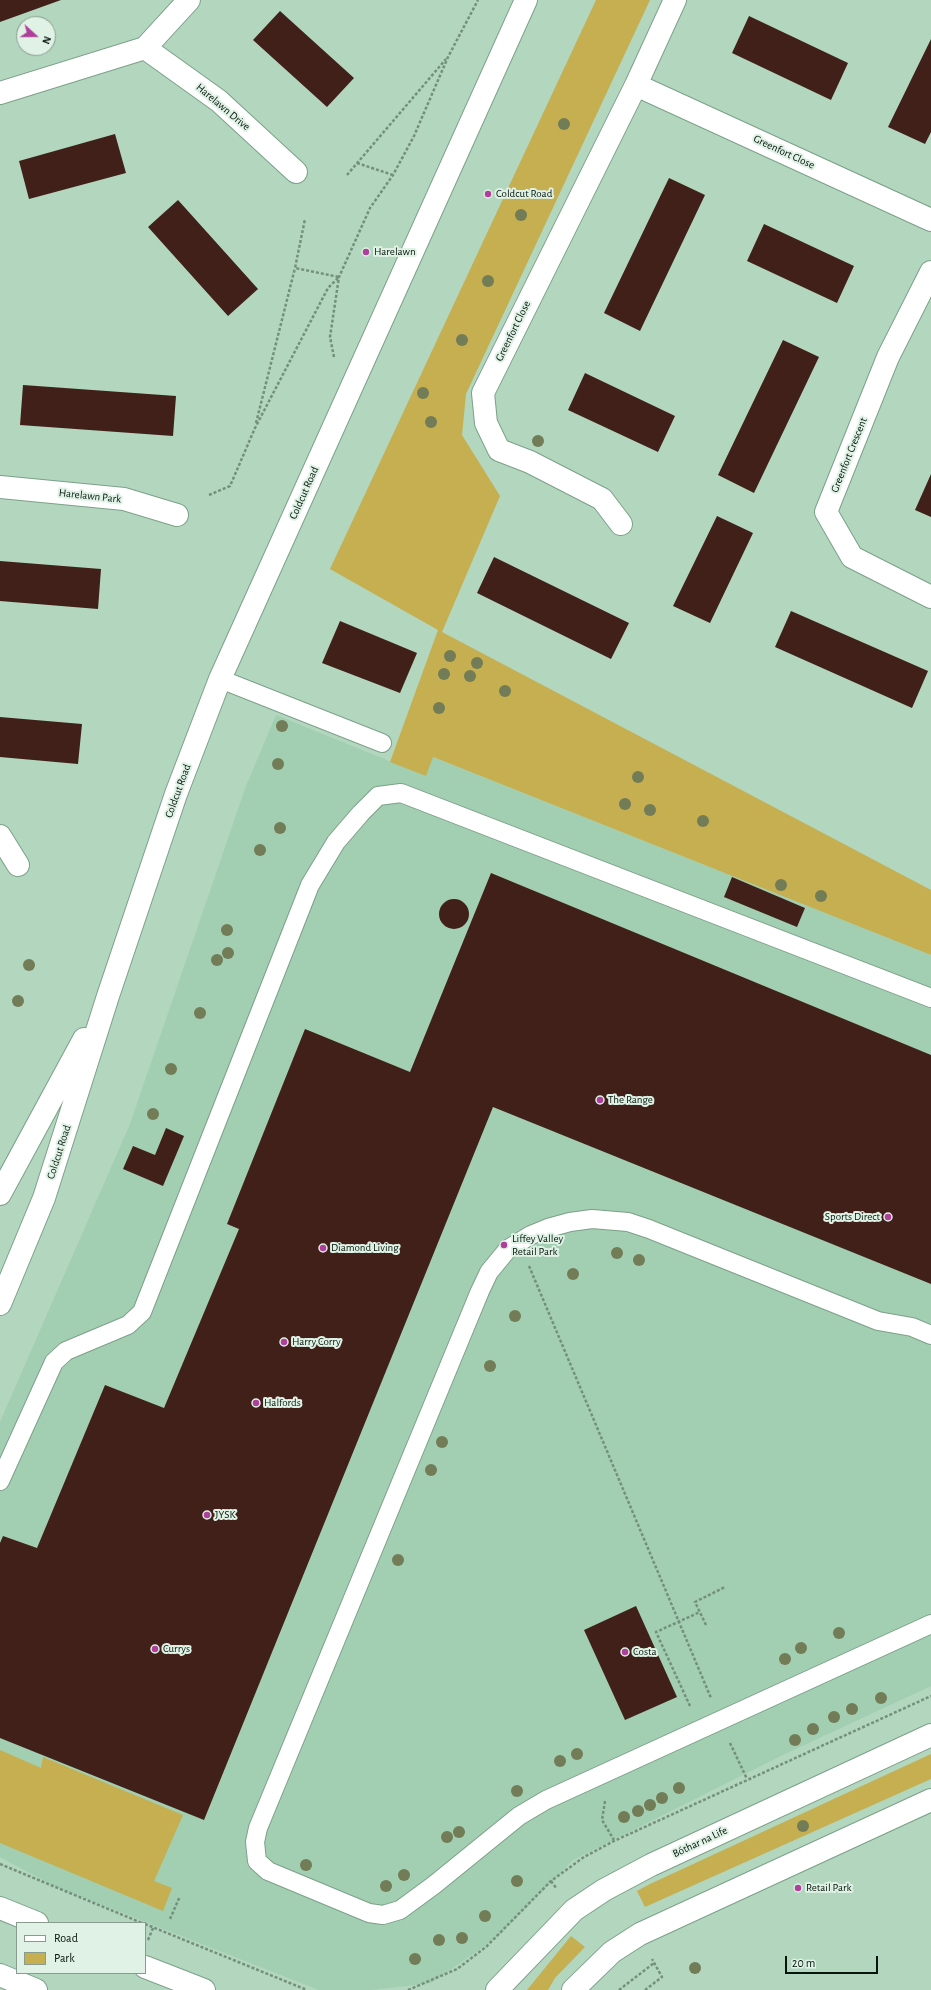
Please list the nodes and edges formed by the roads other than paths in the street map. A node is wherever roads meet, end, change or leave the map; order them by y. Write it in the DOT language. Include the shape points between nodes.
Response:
graph roads {
  1 [pos="189,0"];
  2 [pos="526,0"];
  3 [pos="675,0"];
  4 [pos="145,48"];
  5 [pos="636,85"];
  6 [pos="0,93"];
  7 [pos="296,172"];
  8 [pos="931,220"];
  9 [pos="931,272"];
  10 [pos="0,487"];
  11 [pos="177,515"];
  12 [pos="621,524"];
  13 [pos="931,597"];
  14 [pos="220,679"];
  15 [pos="382,743"];
  16 [pos="0,836"];
  17 [pos="18,865"];
  18 [pos="108,996"];
  19 [pos="931,998"];
  20 [pos="0,1194"];
  21 [pos="0,1304"];
  22 [pos="931,1335"];
  23 [pos="0,1481"];
  24 [pos="931,1624"];
  25 [pos="931,1735"];
  26 [pos="931,1800"];
  27 [pos="0,1908"];
  28 [pos="35,1922"];
  29 [pos="146,1966"];
  30 [pos="0,1975"];
  31 [pos="36,1990"];
  32 [pos="204,1990"];
  33 [pos="497,1990"];
  34 [pos="573,1990"];
  1 -- 4 [label="street"];
  2 -- 14 [label="street, Coldcut Road"];
  3 -- 5 [label="street, Greenfort Close"];
  4 -- 6 [label="street"];
  4 -- 7 [label="street, Harelawn Drive" via="219,101"];
  5 -- 8 [label="street, Greenfort Close"];
  5 -- 12 [label="street, Greenfort Close" via="483,393 486,423 499,450 530,462 602,499"];
  9 -- 13 [label="street, Greenfort Crescent" via="888,357 826,512 852,557"];
  10 -- 11 [label="street, Harelawn Park" via="124,499"];
  14 -- 15 [label="lane"];
  14 -- 18 [label="street, Coldcut Road" via="176,794"];
  16 -- 17 [label="street"];
  18 -- 20 [label="street, Coldcut Road"];
  18 -- 21 [label="street, Coldcut Road" via="44,1198"];
  19 -- 23 [label="lane" via="401,794 378,796 336,842 310,885 142,1312 128,1325 66,1351 54,1362"];
  22 -- 24 [label="lane" via="912,1327 878,1321 628,1222 592,1219 570,1222 548,1228 519,1241 497,1261 480,1291 258,1828 255,1842 257,1861 268,1871 369,1913 383,1915 400,1910 519,1816 546,1800"];
  25 -- 33 [label="street, Bóthar na Life" via="651,1865 604,1890 574,1910"];
  26 -- 34 [label="street" via="640,1934 612,1952"];
  27 -- 28 [label="street"];
  29 -- 32 [label="street"];
  30 -- 31 [label="street"];
}
